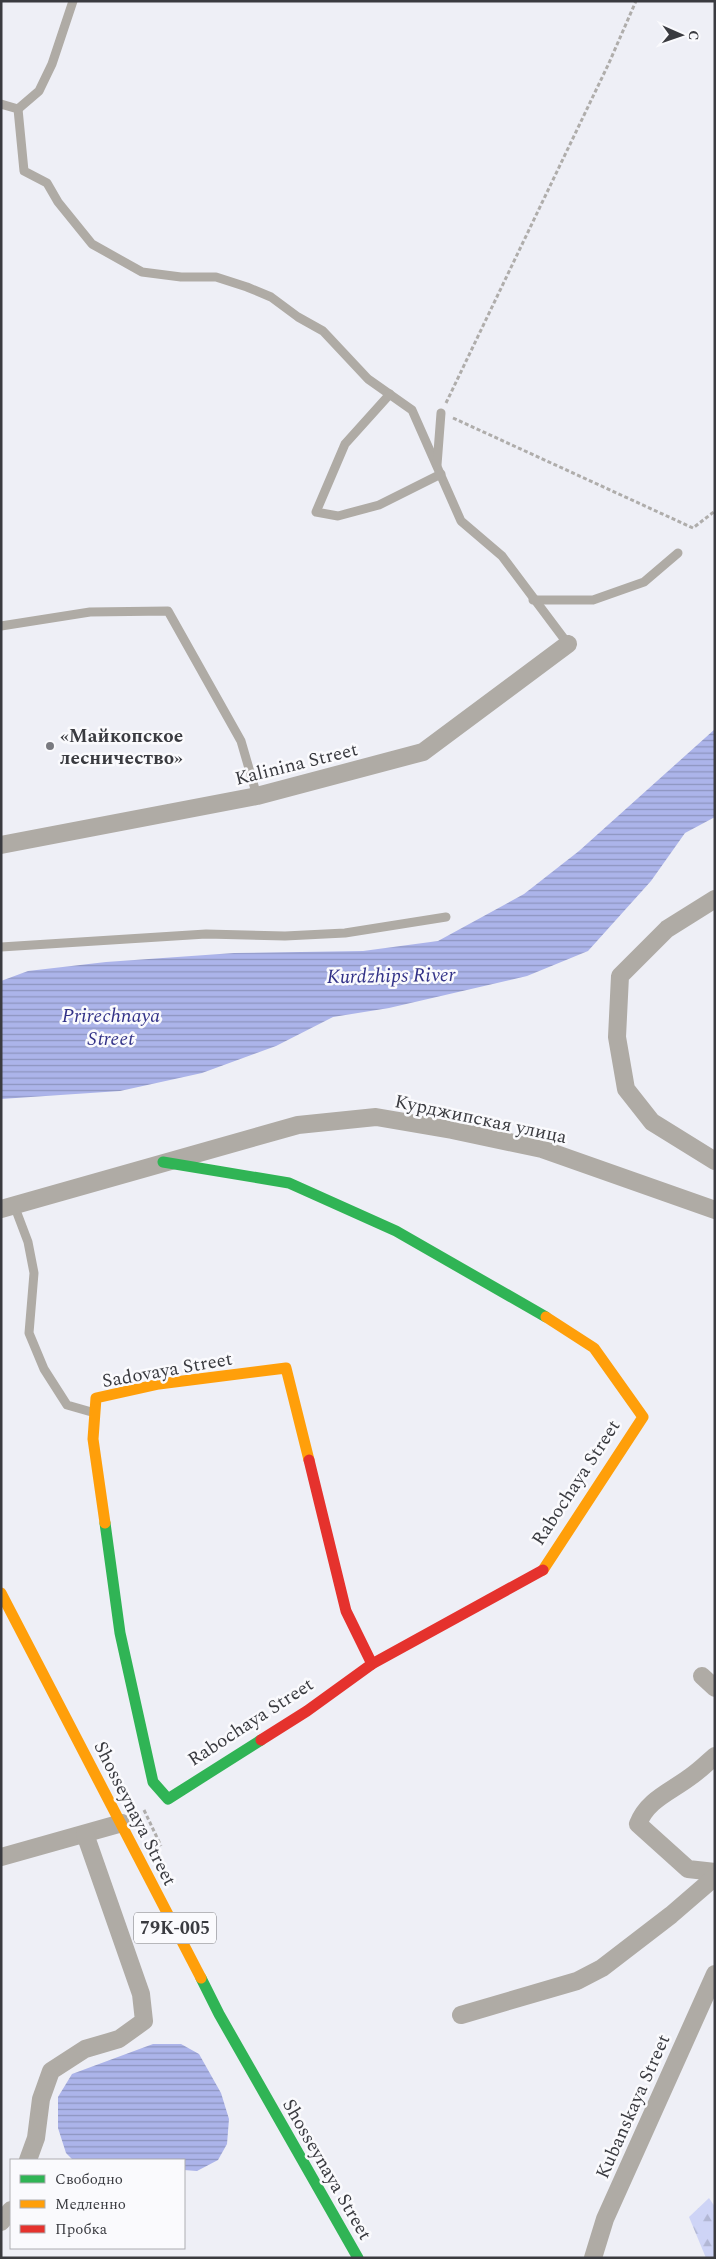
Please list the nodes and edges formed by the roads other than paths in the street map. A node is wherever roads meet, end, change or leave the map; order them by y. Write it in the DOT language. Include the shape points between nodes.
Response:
graph roads {
  1 [pos="73,1"];
  2 [pos="1,104"];
  3 [pos="18,109"];
  4 [pos="390,394"];
  5 [pos="441,413"];
  6 [pos="439,470"];
  7 [pos="678,554"];
  8 [pos="533,600"];
  9 [pos="1,626"];
  10 [pos="568,644"];
  11 [pos="257,796"];
  12 [pos="1,844"];
  13 [pos="715,899"];
  14 [pos="446,917"];
  15 [pos="1,946"];
  16 [pos="715,1161"];
  17 [pos="163,1162"];
  18 [pos="8,1207"];
  19 [pos="715,1210"];
  20 [pos="95,1413"];
  21 [pos="1,1593"];
  22 [pos="372,1664"];
  23 [pos="715,1756"];
  24 [pos="168,1799"];
  25 [pos="122,1823"];
  26 [pos="85,1834"];
  27 [pos="1,1857"];
  28 [pos="715,1872"];
  29 [pos="715,1877"];
  30 [pos="715,1974"];
  31 [pos="461,2014"];
  32 [pos="28,2159"];
  33 [pos="10,2211"];
  34 [pos="1,2222"];
  35 [pos="358,2258"];
  36 [pos="593,2258"];
  1 -- 3 [label="lane" via="52,64 39,91"];
  2 -- 3 [label="lane"];
  3 -- 4 [label="lane" via="24,171 47,182 58,202 92,244 142,272 181,278 216,277 271,297 323,332 368,379"];
  4 -- 6 [label="lane" via="412,410"];
  4 -- 6 [label="lane" via="345,444 316,512 338,516 379,505"];
  5 -- 6 [label="lane"];
  6 -- 8 [label="lane" via="461,521 502,556"];
  7 -- 8 [label="lane" via="644,582 593,600"];
  8 -- 10 [label="lane"];
  9 -- 11 [label="lane" via="90,612 168,611 241,741"];
  10 -- 11 [label="street, Kalinina Street" via="422,752"];
  11 -- 12 [label="street, Kalinina Street"];
  13 -- 16 [label="street" via="667,929 620,976 617,1037 626,1089 652,1122"];
  14 -- 15 [label="lane" via="345,933 285,936 206,934"];
  17 -- 18 [label="street, Курджипская улица"];
  17 -- 19 [label="street, Курджипская улица" via="298,1125 376,1117 542,1149"];
  17 -- 22 [label="street, Rabochaya Street" via="289,1183 396,1231 594,1348 643,1417 543,1570"];
  18 -- 20 [label="lane" via="28,1242 34,1273 29,1333 44,1369 67,1405"];
  20 -- 22 [label="street, Sadovaya Street" via="96,1398 159,1384 286,1368 346,1611"];
  20 -- 24 [label="street, Sadovaya Street" via="93,1439 120,1633 153,1782"];
  21 -- 25 [label="street, Shosseynaya Street / 79К-005"];
  22 -- 24 [label="street, Rabochaya Street" via="307,1711"];
  23 -- 28 [label="street" via="691,1777 656,1799 642,1812 638,1824 688,1869"];
  25 -- 26 [label="street"];
  25 -- 35 [label="street, Shosseynaya Street / 79К-005" via="219,2014"];
  26 -- 27 [label="street"];
  26 -- 32 [label="street" via="142,1994 144,2021 119,2039 84,2049 51,2071 41,2099 36,2138"];
  29 -- 31 [label="street" via="602,1968 577,1981"];
  30 -- 36 [label="street, Kubanskaya Street" via="605,2219"];
  33 -- 34 [label="street"];
}
